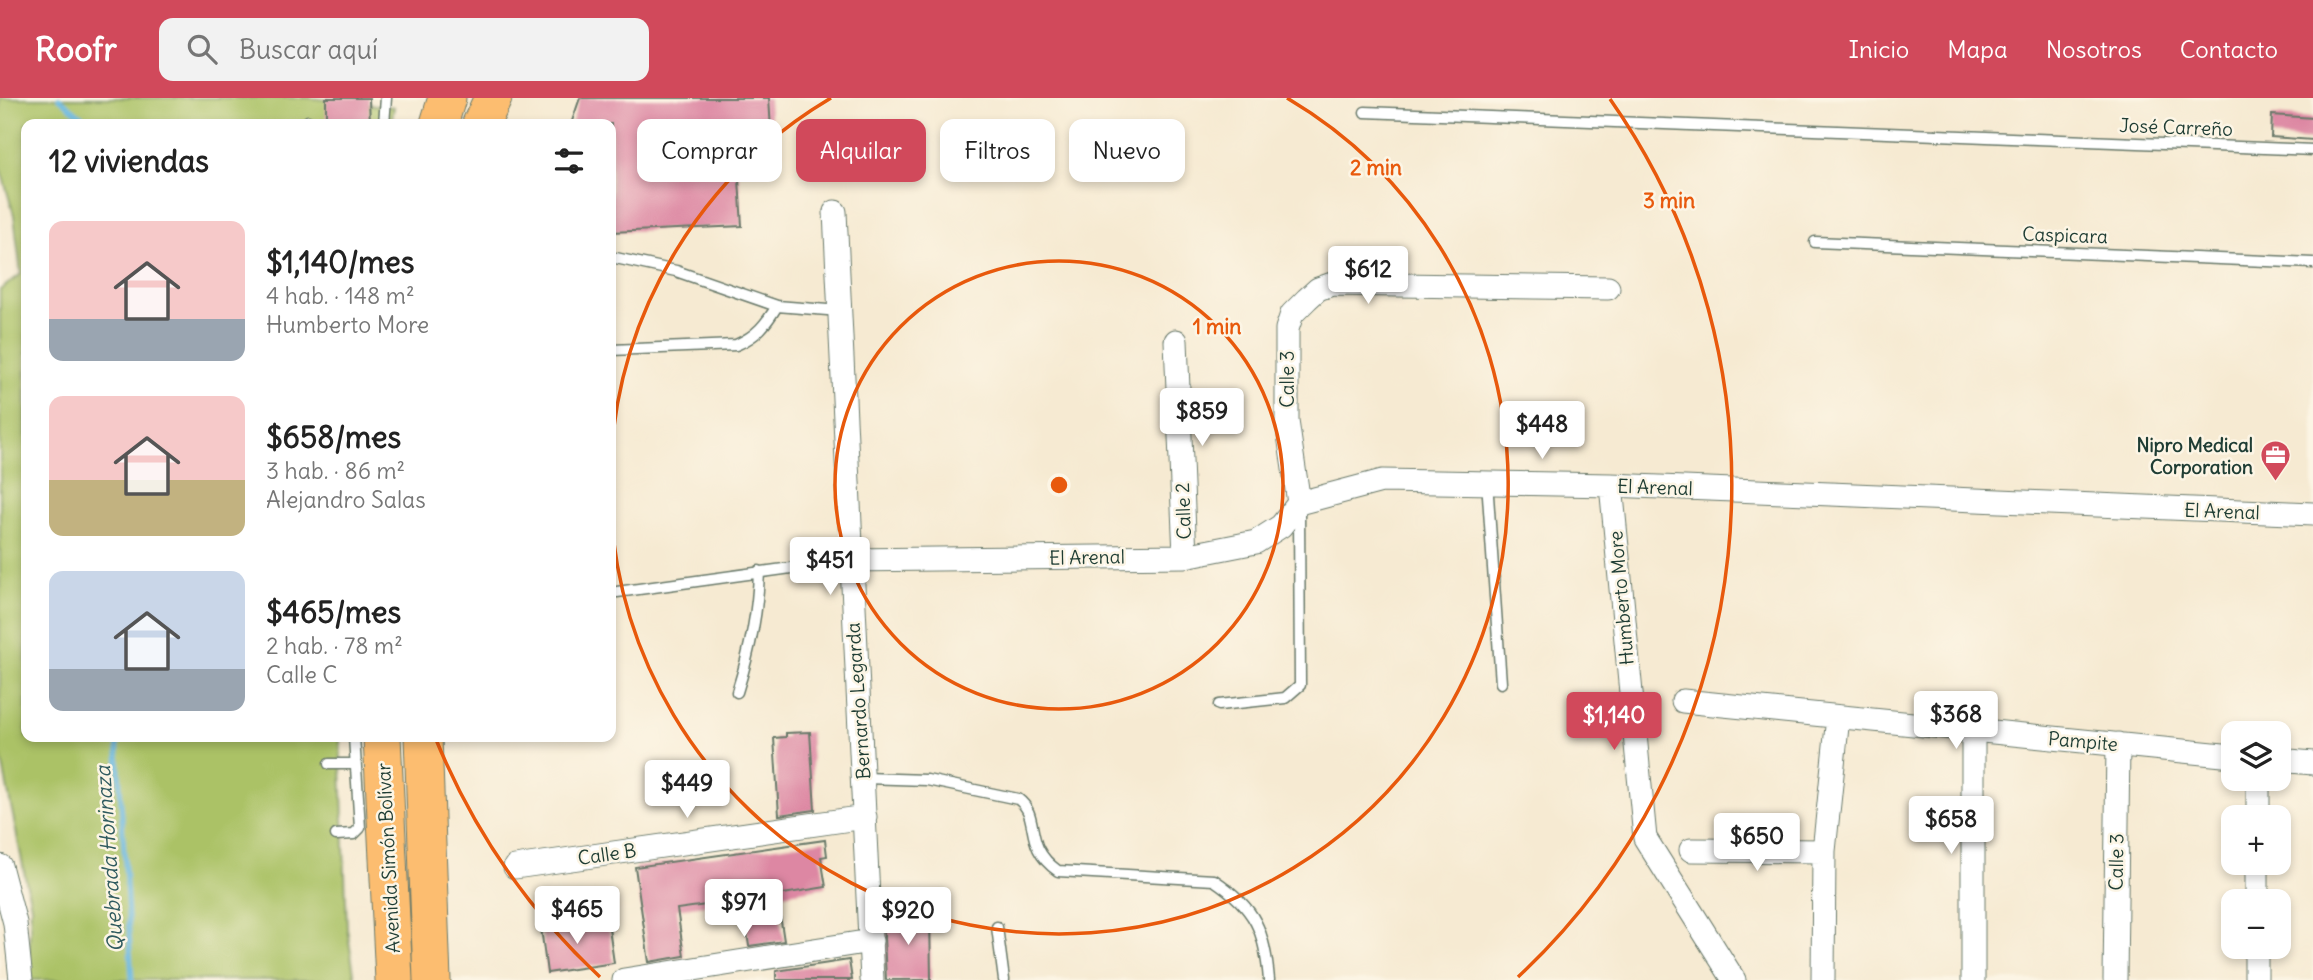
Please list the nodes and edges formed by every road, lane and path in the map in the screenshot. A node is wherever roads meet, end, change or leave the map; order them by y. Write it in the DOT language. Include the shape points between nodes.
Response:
graph roads {
  1 [pos="386,98"];
  2 [pos="493,98"];
  3 [pos="1365,112"];
  4 [pos="384,119"];
  5 [pos="483,119"];
  6 [pos="2313,150"];
  7 [pos="835,212"];
  8 [pos="1815,242"];
  9 [pos="616,258"];
  10 [pos="2313,263"];
  11 [pos="1608,288"];
  12 [pos="778,306"];
  13 [pos="840,311"];
  14 [pos="1176,341"];
  15 [pos="616,350"];
  16 [pos="1487,481"];
  17 [pos="1611,485"];
  18 [pos="1299,503"];
  19 [pos="2313,514"];
  20 [pos="1185,556"];
  21 [pos="849,560"];
  22 [pos="759,571"];
  23 [pos="617,592"];
  24 [pos="1501,683"];
  25 [pos="737,692"];
  26 [pos="1683,701"];
  27 [pos="1219,705"];
  28 [pos="1838,717"];
  29 [pos="1973,731"];
  30 [pos="354,742"];
  31 [pos="382,742"];
  32 [pos="423,742"];
  33 [pos="2118,744"];
  34 [pos="2221,755"];
  35 [pos="2291,761"];
  36 [pos="2313,763"];
  37 [pos="329,764"];
  38 [pos="355,764"];
  39 [pos="864,778"];
  40 [pos="865,817"];
  41 [pos="336,835"];
  42 [pos="1691,850"];
  43 [pos="1824,851"];
  44 [pos="515,867"];
  45 [pos="1,875"];
  46 [pos="997,927"];
  47 [pos="871,941"];
  48 [pos="2256,959"];
  49 [pos="20,980"];
  50 [pos="394,980"];
  51 [pos="432,980"];
  52 [pos="624,980"];
  53 [pos="872,980"];
  54 [pos="1003,980"];
  55 [pos="1269,980"];
  56 [pos="1734,980"];
  57 [pos="1823,980"];
  58 [pos="1973,980"];
  59 [pos="2115,980"];
  60 [pos="2256,980"];
  1 -- 4 [label="lane"];
  2 -- 5 [label="highway"];
  3 -- 6 [label="lane, José Carreño"];
  7 -- 13 [label="street, Bernardo Legarda"];
  8 -- 10 [label="lane, Caspicara"];
  9 -- 12 [label="lane" via="676,271"];
  11 -- 18 [label="street, Calle 3" via="1332,284 1318,289 1292,314 1287,329 1287,421"];
  12 -- 13 [label="lane"];
  12 -- 15 [label="lane" via="764,327 736,345"];
  13 -- 21 [label="street, Bernardo Legarda"];
  14 -- 20 [label="street, Calle 2"];
  16 -- 17 [label="street, El Arenal"];
  16 -- 18 [label="street, El Arenal" via="1382,481"];
  16 -- 24 [label="lane"];
  17 -- 19 [label="street, El Arenal"];
  17 -- 56 [label="street, Humberto More" via="1645,838"];
  18 -- 20 [label="street, El Arenal" via="1281,526 1256,542"];
  18 -- 27 [label="lane, Calle 3" via="1300,685 1285,698"];
  20 -- 21 [label="street, El Arenal"];
  21 -- 22 [label="lane"];
  21 -- 39 [label="street, Bernardo Legarda"];
  22 -- 23 [label="lane"];
  22 -- 25 [label="lane" via="758,608"];
  26 -- 28 [label="street, Pampite"];
  28 -- 29 [label="street, Pampite"];
  28 -- 43 [label="street"];
  29 -- 33 [label="street, Pampite"];
  29 -- 58 [label="street"];
  30 -- 38 [label="lane"];
  31 -- 50 [label="highway, Avenida Simón Bolívar"];
  32 -- 51 [label="highway, Avenida Simón Bolívar"];
  33 -- 34 [label="street, Pampite"];
  33 -- 59 [label="street, Calle 3"];
  35 -- 36 [label="street"];
  37 -- 38 [label="lane"];
  38 -- 41 [label="lane" via="360,828 354,834"];
  39 -- 40 [label="street, Bernardo Legarda"];
  39 -- 55 [label="lane" via="927,780 1018,799 1030,814 1037,851 1058,871 1214,880 1234,893 1265,941"];
  40 -- 44 [label="street, Calle B"];
  40 -- 47 [label="street, Bernardo Legarda"];
  42 -- 43 [label="street"];
  43 -- 57 [label="street"];
  45 -- 49 [label="street" via="15,923"];
  46 -- 54 [label="lane"];
  47 -- 52 [label="street"];
  47 -- 53 [label="street, Bernardo Legarda"];
  48 -- 60 [label="street"];
}
